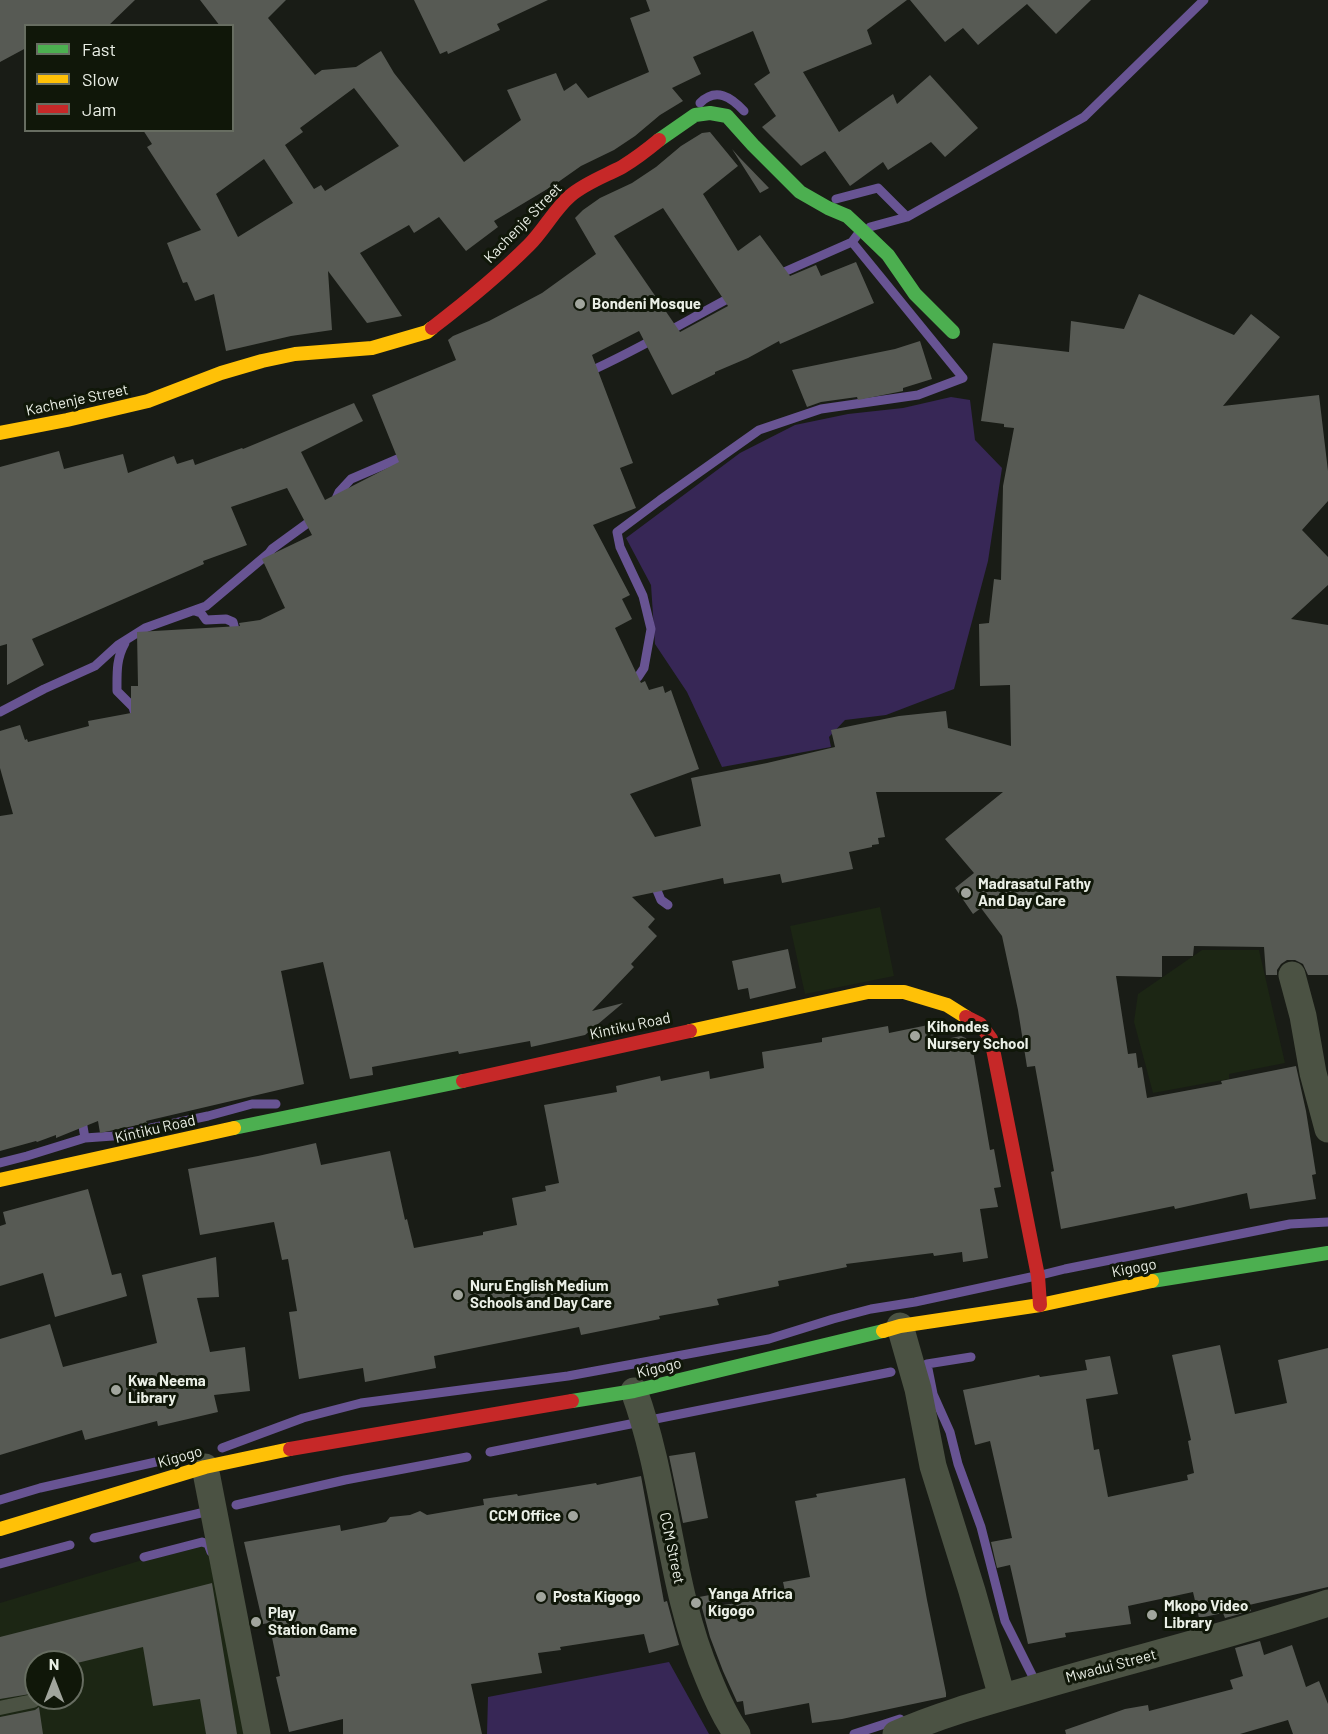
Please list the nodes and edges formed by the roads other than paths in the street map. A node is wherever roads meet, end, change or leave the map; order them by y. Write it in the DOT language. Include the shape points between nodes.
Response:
graph roads {
  1 [pos="953,332"];
  2 [pos="0,433"];
  3 [pos="1292,975"];
  4 [pos="1328,1129"];
  5 [pos="0,1180"];
  6 [pos="1328,1253"];
  7 [pos="1040,1305"];
  8 [pos="900,1326"];
  9 [pos="634,1391"];
  10 [pos="205,1467"];
  11 [pos="0,1529"];
  12 [pos="1328,1603"];
  13 [pos="1002,1697"];
  14 [pos="24,1703"];
  15 [pos="0,1708"];
  16 [pos="257,1734"];
  17 [pos="737,1734"];
  18 [pos="896,1734"];
  1 -- 2 [label="street, Kachenje Street" via="915,294 888,255 847,216 800,192 728,116 710,113 695,115 623,166 571,195 531,243 427,332 372,348 295,354 262,361 148,401"];
  3 -- 4 [label="street"];
  5 -- 7 [label="street, Kintiku Road" via="868,992 904,992 947,1005 980,1024 991,1039 1038,1276"];
  6 -- 7 [label="street, Kigogo" via="1153,1281"];
  7 -- 8 [label="street, Kigogo"];
  8 -- 9 [label="street, Kigogo"];
  8 -- 13 [label="street" via="918,1389 933,1466"];
  9 -- 10 [label="street, Kigogo" via="310,1445"];
  9 -- 17 [label="street, CCM Street" via="645,1421 692,1636 714,1693"];
  10 -- 11 [label="street, Kigogo"];
  10 -- 16 [label="street"];
  12 -- 13 [label="street, Mwadui Street"];
  13 -- 18 [label="street, Mwadui Street"];
  14 -- 15 [label="lane"];
}
